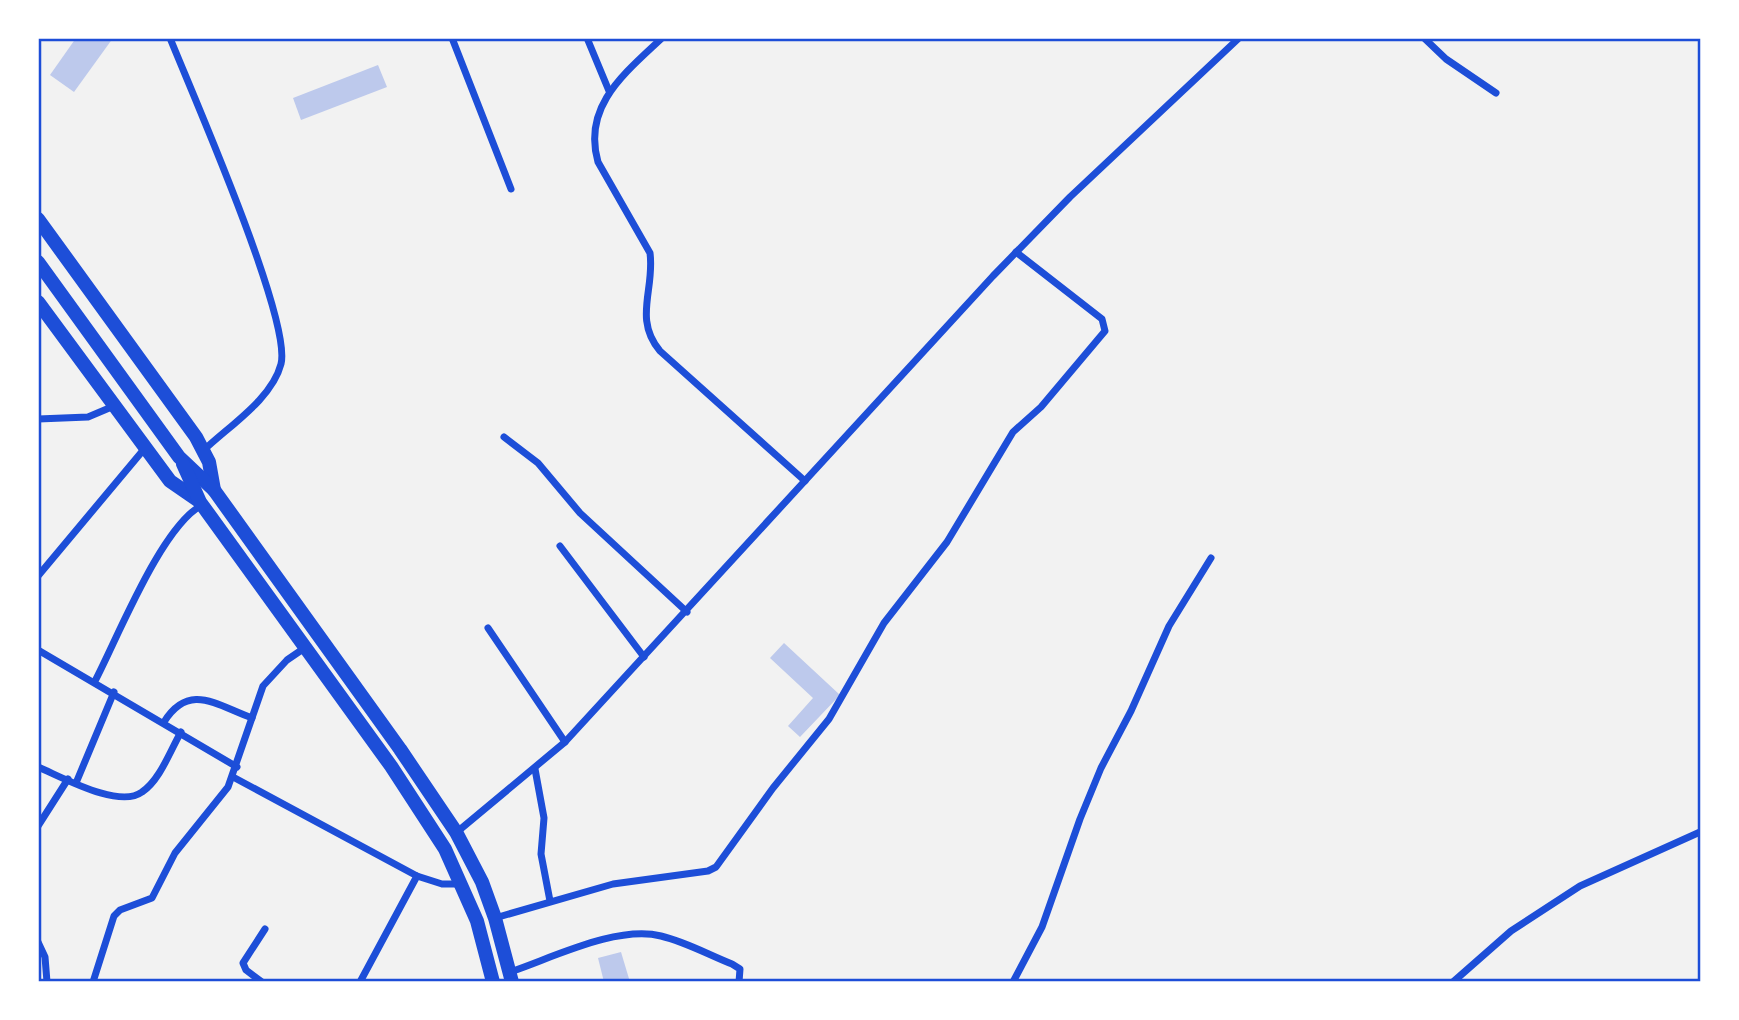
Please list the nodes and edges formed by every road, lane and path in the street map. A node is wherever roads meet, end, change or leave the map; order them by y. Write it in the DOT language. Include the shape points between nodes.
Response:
graph roads {
  1 [pos="170,38"];
  2 [pos="452,38"];
  3 [pos="587,38"];
  4 [pos="662,38"];
  5 [pos="1239,38"];
  6 [pos="1424,38"];
  7 [pos="610,91"];
  8 [pos="1496,93"];
  9 [pos="511,189"];
  10 [pos="38,219"];
  11 [pos="1016,252"];
  12 [pos="38,262"];
  13 [pos="38,302"];
  14 [pos="114,406"];
  15 [pos="38,419"];
  16 [pos="505,437"];
  17 [pos="145,448"];
  18 [pos="204,450"];
  19 [pos="179,457"];
  20 [pos="805,481"];
  21 [pos="214,490"];
  22 [pos="201,503"];
  23 [pos="560,546"];
  24 [pos="1211,558"];
  25 [pos="38,576"];
  26 [pos="687,612"];
  27 [pos="488,628"];
  28 [pos="306,647"];
  29 [pos="38,650"];
  30 [pos="644,657"];
  31 [pos="95,681"];
  32 [pos="114,692"];
  33 [pos="252,718"];
  34 [pos="164,722"];
  35 [pos="181,732"];
  36 [pos="565,742"];
  37 [pos="38,767"];
  38 [pos="237,767"];
  39 [pos="535,769"];
  40 [pos="233,777"];
  41 [pos="68,779"];
  42 [pos="76,783"];
  43 [pos="38,826"];
  44 [pos="456,832"];
  45 [pos="1700,832"];
  46 [pos="417,876"];
  47 [pos="462,884"];
  48 [pos="550,901"];
  49 [pos="495,918"];
  50 [pos="265,929"];
  51 [pos="38,942"];
  52 [pos="511,977"];
  53 [pos="1453,981"];
  54 [pos="47,982"];
  55 [pos="93,982"];
  56 [pos="262,982"];
  57 [pos="360,982"];
  58 [pos="493,982"];
  59 [pos="739,982"];
  60 [pos="1013,982"];
  1 -- 18 [label="street" via="262,274 281,345 281,362 273,382"];
  2 -- 9 [label="street"];
  3 -- 7 [label="street"];
  4 -- 7 [label="street"];
  5 -- 11 [label="street"];
  6 -- 8 [label="street"];
  7 -- 20 [label="street" via="598,109 593,145 606,180 650,253 646,327 651,340"];
  10 -- 18 [label="highway"];
  11 -- 20 [label="street"];
  11 -- 48 [label="street" via="1102,319 1105,331 1041,407 1013,432 947,542 884,623 829,719 716,867 614,884"];
  12 -- 19 [label="highway"];
  13 -- 14 [label="highway"];
  14 -- 15 [label="street" via="88,417"];
  14 -- 17 [label="highway"];
  16 -- 26 [label="street" via="538,463 580,513"];
  17 -- 22 [label="highway" via="170,481"];
  17 -- 25 [label="street"];
  18 -- 21 [label="highway"];
  19 -- 21 [label="highway"];
  19 -- 22 [label="highway"];
  20 -- 26 [label="street"];
  21 -- 44 [label="highway"];
  22 -- 28 [label="highway"];
  22 -- 31 [label="street" via="184,516 166,543"];
  23 -- 30 [label="street"];
  24 -- 60 [label="street" via="1169,626 1101,768 1042,927"];
  26 -- 30 [label="street"];
  27 -- 36 [label="street"];
  28 -- 33 [label="street" via="263,686"];
  28 -- 47 [label="highway" via="427,819"];
  29 -- 31 [label="street"];
  30 -- 36 [label="street"];
  31 -- 32 [label="street"];
  32 -- 34 [label="street"];
  32 -- 42 [label="street"];
  33 -- 34 [label="street" via="190,698 173,707"];
  33 -- 38 [label="street"];
  34 -- 35 [label="street"];
  35 -- 38 [label="street"];
  35 -- 42 [label="street" via="153,781 134,797 112,796"];
  36 -- 39 [label="street"];
  37 -- 41 [label="street"];
  38 -- 40 [label="street"];
  39 -- 44 [label="street"];
  39 -- 48 [label="street" via="544,818 541,854"];
  40 -- 46 [label="street"];
  40 -- 55 [label="street" via="222,798 175,853 152,898 114,916"];
  41 -- 42 [label="street"];
  41 -- 43 [label="street"];
  44 -- 49 [label="highway"];
  45 -- 53 [label="street" via="1580,886 1511,931"];
  46 -- 47 [label="street" via="442,884"];
  46 -- 57 [label="street"];
  47 -- 58 [label="highway"];
  48 -- 49 [label="street"];
  49 -- 52 [label="highway"];
  50 -- 56 [label="street" via="243,963"];
  51 -- 54 [label="street" via="45,957"];
  52 -- 59 [label="street" via="614,937 648,934 732,964 740,969"];
}
